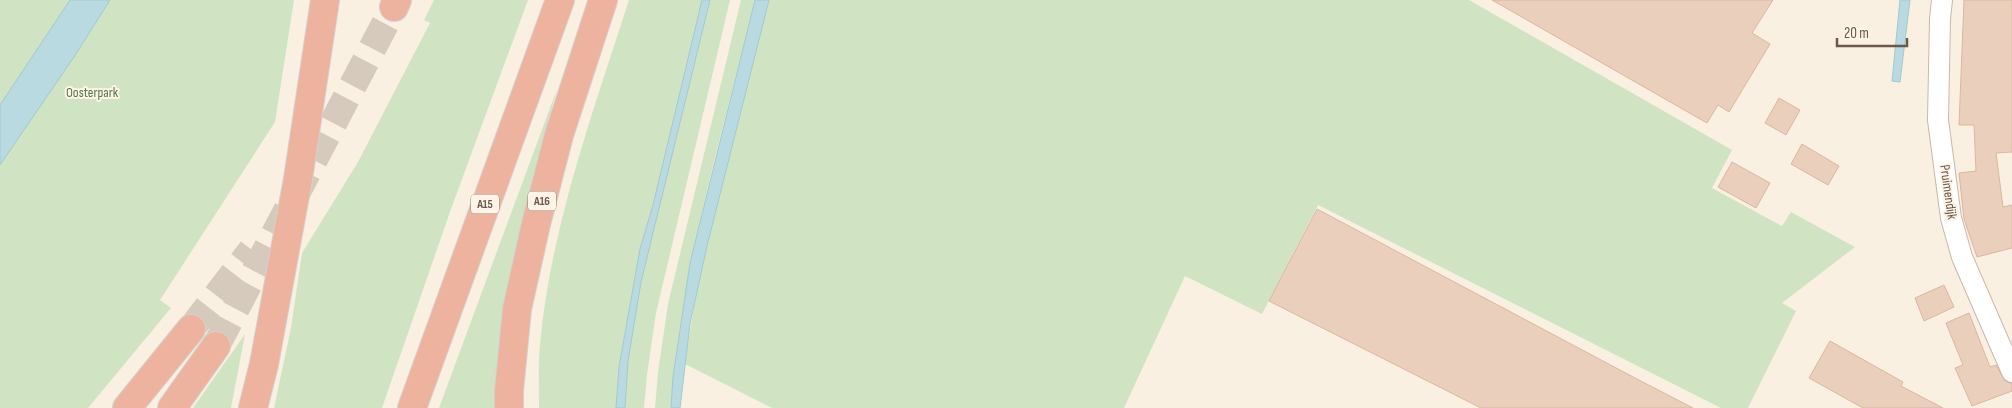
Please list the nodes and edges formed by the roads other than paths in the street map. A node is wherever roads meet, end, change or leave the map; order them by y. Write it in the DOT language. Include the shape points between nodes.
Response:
graph roads {
  1 [pos="325,0"];
  2 [pos="560,0"];
  3 [pos="603,0"];
  4 [pos="1942,0"];
  5 [pos="191,329"];
  6 [pos="216,346"];
  7 [pos="2012,372"];
  8 [pos="127,408"];
  9 [pos="172,408"];
  10 [pos="254,408"];
  11 [pos="412,408"];
  12 [pos="509,408"];
  1 -- 10 [label="highway, bridge" via="298,179"];
  2 -- 11 [label="highway, A15"];
  3 -- 12 [label="highway, A16" via="559,135 536,224 517,309"];
  4 -- 7 [label="street, Pruimendijk" via="1938,120 1951,218 1962,257"];
  5 -- 8 [label="highway"];
  6 -- 9 [label="highway"];
}
